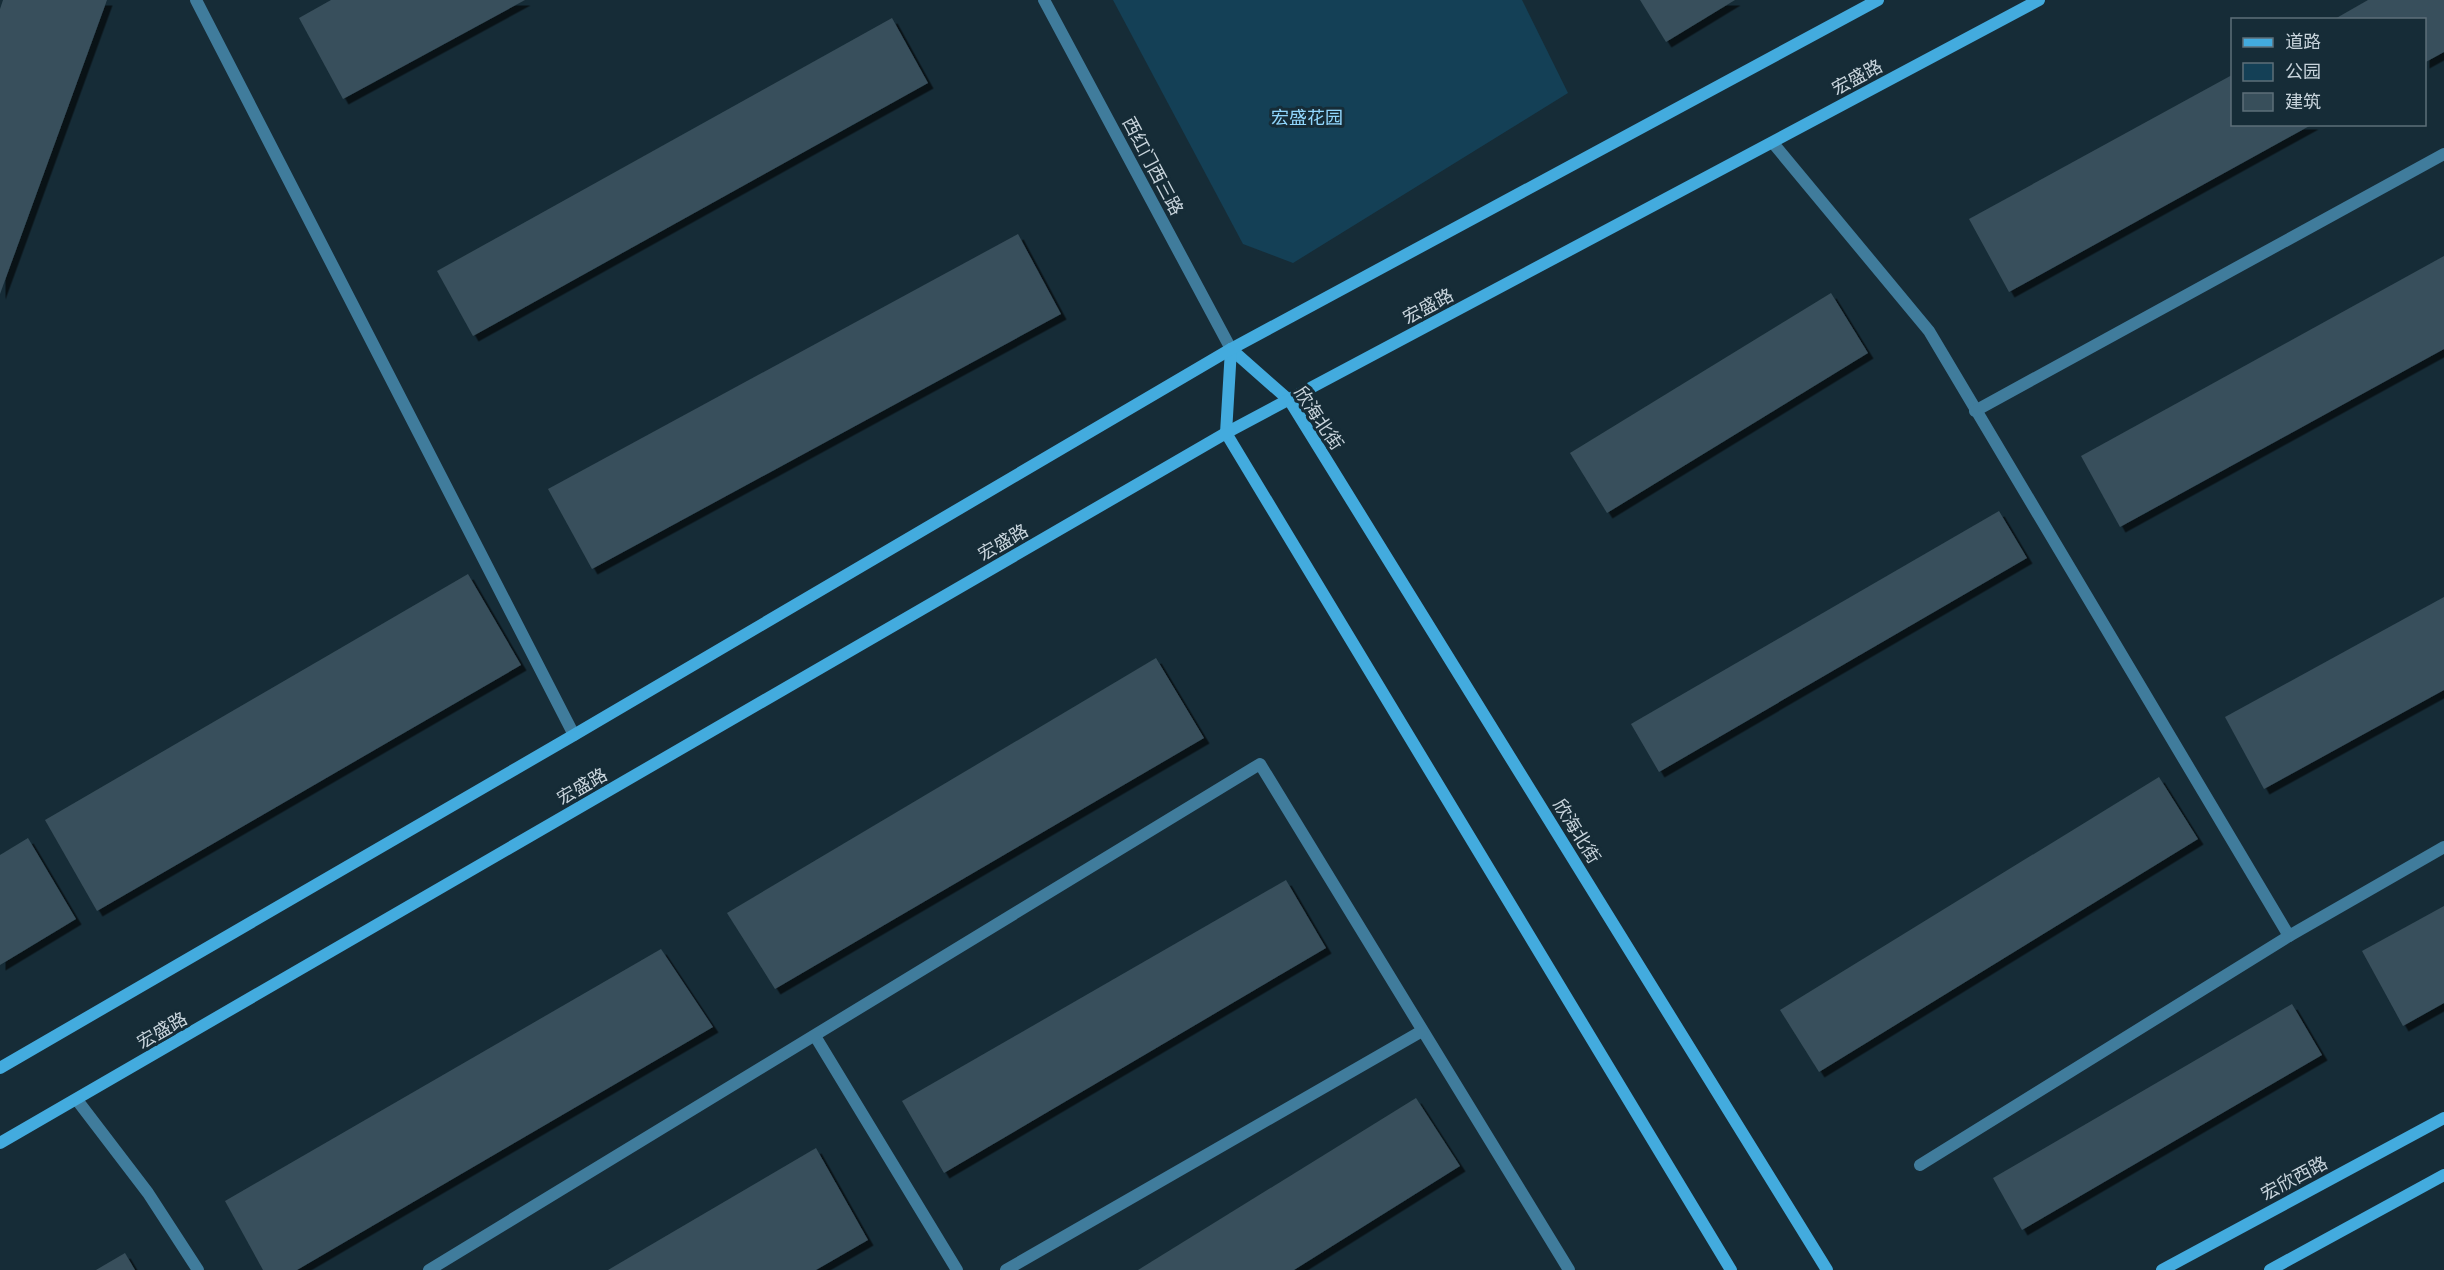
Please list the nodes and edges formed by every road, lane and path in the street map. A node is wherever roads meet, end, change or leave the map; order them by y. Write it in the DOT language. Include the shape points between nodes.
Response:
graph roads {
  1 [pos="196,0"];
  2 [pos="1044,0"];
  3 [pos="1878,0"];
  4 [pos="2039,0"];
  5 [pos="1773,143"];
  6 [pos="2444,154"];
  7 [pos="1231,349"];
  8 [pos="1290,401"];
  9 [pos="1975,411"];
  10 [pos="1226,433"];
  11 [pos="574,735"];
  12 [pos="2444,847"];
  13 [pos="2289,936"];
  14 [pos="1422,1030"];
  15 [pos="815,1036"];
  16 [pos="0,1068"];
  17 [pos="77,1100"];
  18 [pos="2444,1118"];
  19 [pos="0,1143"];
  20 [pos="1920,1165"];
  21 [pos="2443,1178"];
  22 [pos="198,1270"];
  23 [pos="429,1270"];
  24 [pos="957,1270"];
  25 [pos="1006,1270"];
  26 [pos="1569,1270"];
  27 [pos="1731,1270"];
  28 [pos="1827,1270"];
  29 [pos="2162,1270"];
  30 [pos="2270,1270"];
  1 -- 11 [label="street"];
  2 -- 7 [label="street, 西红门西三路"];
  3 -- 7 [label="street"];
  4 -- 5 [label="street, 宏盛路"];
  5 -- 8 [label="street, 宏盛路"];
  5 -- 9 [label="street" via="1929,331"];
  6 -- 9 [label="street"];
  7 -- 8 [label="street, 欣海北街"];
  7 -- 10 [label="street"];
  7 -- 11 [label="street"];
  8 -- 10 [label="street, 宏盛路"];
  8 -- 28 [label="street, 欣海北街"];
  9 -- 13 [label="street"];
  10 -- 17 [label="street, 宏盛路"];
  10 -- 27 [label="street"];
  11 -- 16 [label="street"];
  12 -- 13 [label="street"];
  13 -- 20 [label="street"];
  14 -- 15 [label="street" via="1260,764"];
  14 -- 25 [label="street"];
  14 -- 26 [label="street"];
  15 -- 23 [label="street"];
  15 -- 24 [label="street"];
  17 -- 19 [label="street, 宏盛路"];
  17 -- 22 [label="street" via="148,1193"];
  18 -- 29 [label="street, 宏欣西路"];
  21 -- 30 [label="street"];
}
